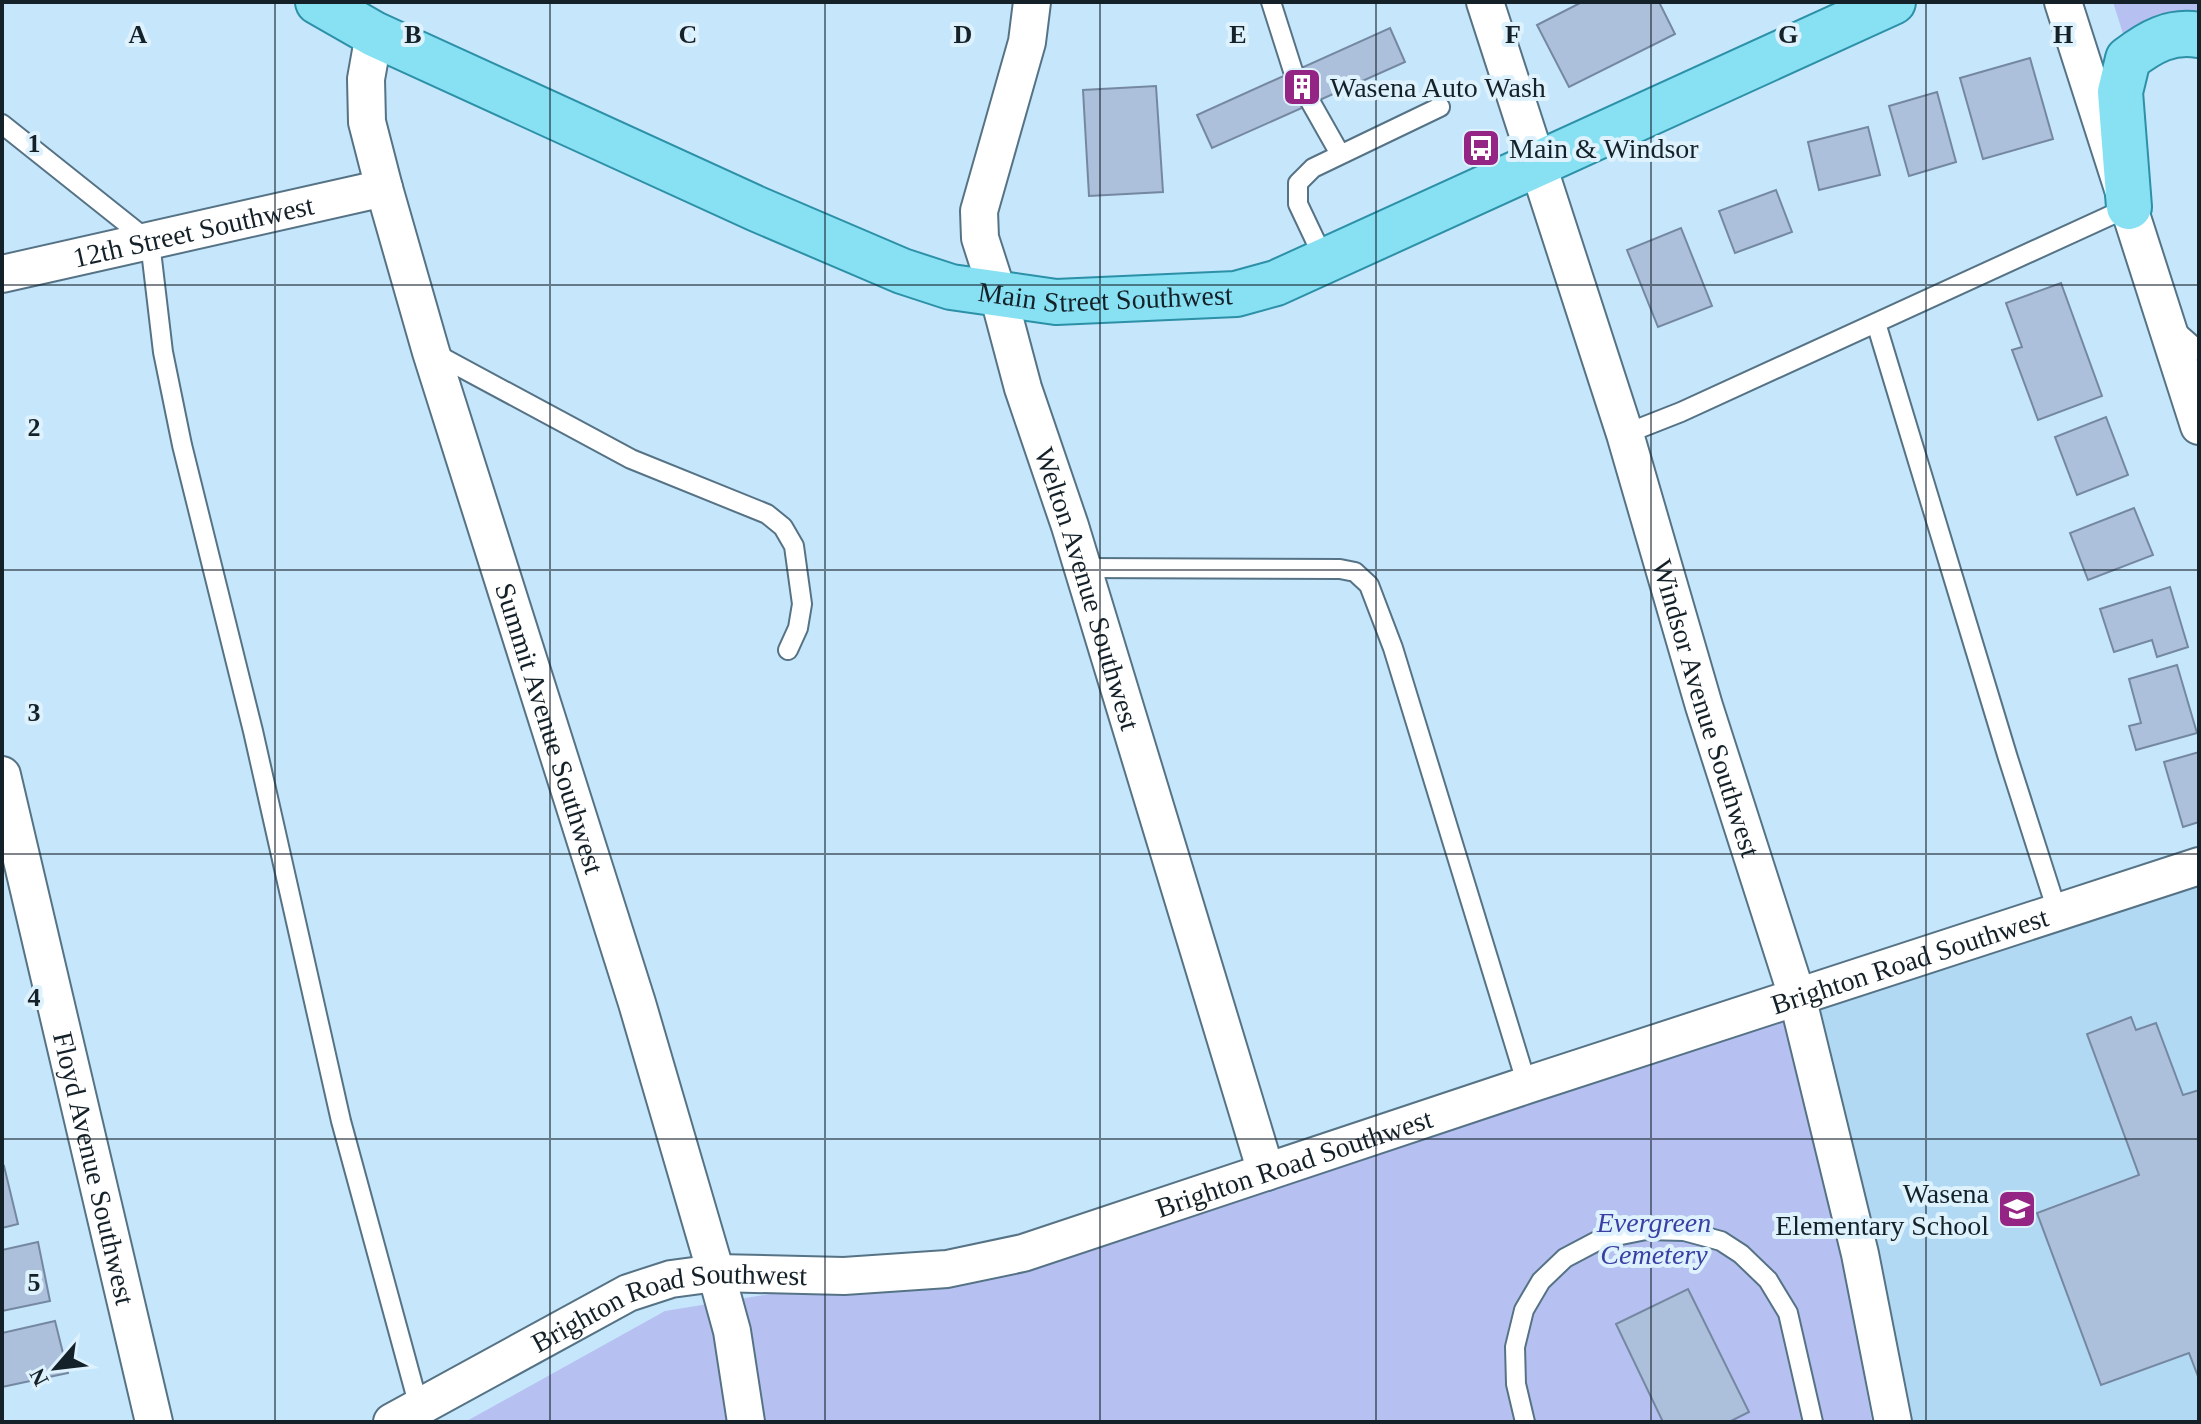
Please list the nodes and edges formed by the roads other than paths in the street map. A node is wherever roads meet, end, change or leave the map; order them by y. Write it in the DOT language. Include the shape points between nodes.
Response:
graph roads {
  1 [pos="318,2"];
  2 [pos="1032,2"];
  3 [pos="1271,2"];
  4 [pos="1485,2"];
  5 [pos="1893,2"];
  6 [pos="2063,2"];
  7 [pos="374,34"];
  8 [pos="2199,35"];
  9 [pos="1440,107"];
  10 [pos="2,124"];
  11 [pos="1340,154"];
  12 [pos="1537,164"];
  13 [pos="384,188"];
  14 [pos="2129,207"];
  15 [pos="150,242"];
  16 [pos="1325,261"];
  17 [pos="2,274"];
  18 [pos="998,294"];
  19 [pos="2167,322"];
  20 [pos="1876,323"];
  21 [pos="2199,351"];
  22 [pos="431,352"];
  23 [pos="2199,426"];
  24 [pos="1625,434"];
  25 [pos="1083,568"];
  26 [pos="788,650"];
  27 [pos="2,775"];
  28 [pos="2199,866"];
  29 [pos="2057,911"];
  30 [pos="1797,996"];
  31 [pos="1527,1085"];
  32 [pos="1266,1172"];
  33 [pos="716,1273"];
  34 [pos="406,1414"];
  35 [pos="154,1422"];
  36 [pos="746,1422"];
  37 [pos="1525,1422"];
  38 [pos="1813,1422"];
  39 [pos="1893,1422"];
  1 -- 7 [label="main road, Main Street Southwest"];
  2 -- 18 [label="street, Welton Avenue Southwest" via="1027,42 979,211 980,238"];
  3 -- 11 [label="lane" via="1293,71"];
  4 -- 12 [label="street, Windsor Avenue Southwest"];
  5 -- 12 [label="main road, Main Street Southwest" via="1834,21"];
  6 -- 14 [label="street"];
  7 -- 13 [label="street, Summit Avenue Southwest" via="366,79 367,122"];
  7 -- 18 [label="main road, Main Street Southwest" via="887,265 951,287"];
  8 -- 14 [label="main road" via="2161,37 2128,59 2120,92"];
  9 -- 11 [label="lane"];
  10 -- 15 [label="lane"];
  11 -- 16 [label="lane" via="1298,183 1298,204"];
  12 -- 16 [label="main road, Main Street Southwest"];
  12 -- 24 [label="street, Windsor Avenue Southwest"];
  13 -- 15 [label="street, 12th Street Southwest"];
  13 -- 22 [label="street, Summit Avenue Southwest"];
  14 -- 19 [label="street"];
  14 -- 20 [label="lane"];
  15 -- 17 [label="street, 12th Street Southwest"];
  15 -- 34 [label="lane" via="163,352 196,505 253,731"];
  16 -- 18 [label="main road, Main Street Southwest" via="1236,294 1056,302"];
  18 -- 25 [label="street, Welton Avenue Southwest"];
  19 -- 21 [label="lane"];
  19 -- 23 [label="street"];
  20 -- 24 [label="lane"];
  20 -- 29 [label="lane"];
  22 -- 26 [label="lane" via="631,459 767,514 783,527 794,546 802,604"];
  22 -- 33 [label="street, Summit Avenue Southwest" via="637,1003"];
  24 -- 30 [label="street, Windsor Avenue Southwest" via="1704,706"];
  25 -- 31 [label="lane" via="1340,569 1355,572 1369,585"];
  25 -- 32 [label="street, Welton Avenue Southwest"];
  27 -- 35 [label="street, Floyd Avenue Southwest"];
  28 -- 29 [label="street, Brighton Road Southwest"];
  29 -- 30 [label="street, Brighton Road Southwest"];
  30 -- 31 [label="street, Brighton Road Southwest"];
  30 -- 39 [label="street, Windsor Avenue Southwest" via="1860,1254"];
  31 -- 32 [label="street, Brighton Road Southwest"];
  32 -- 33 [label="street, Brighton Road Southwest" via="1023,1253 947,1269 844,1276"];
  33 -- 34 [label="street, Brighton Road Southwest" via="671,1279 628,1293"];
  33 -- 36 [label="street, Summit Avenue Southwest" via="732,1331"];
  37 -- 38 [label="lane" via="1515,1347 1524,1310 1541,1281 1565,1258 1601,1239 1646,1230 1684,1231 1721,1241 1768,1280 1788,1313"];
}
